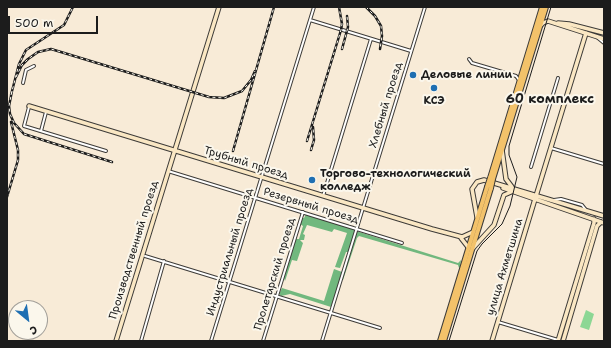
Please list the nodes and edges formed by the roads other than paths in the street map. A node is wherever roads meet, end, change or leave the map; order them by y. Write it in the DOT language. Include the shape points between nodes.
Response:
graph roads {
  1 [pos="219,7"];
  2 [pos="314,7"];
  3 [pos="425,7"];
  4 [pos="544,8"];
  5 [pos="310,20"];
  6 [pos="548,21"];
  7 [pos="571,24"];
  8 [pos="540,27"];
  9 [pos="570,29"];
  10 [pos="586,34"];
  11 [pos="604,34"];
  12 [pos="597,37"];
  13 [pos="371,39"];
  14 [pos="604,39"];
  15 [pos="604,43"];
  16 [pos="532,49"];
  17 [pos="411,51"];
  18 [pos="469,59"];
  19 [pos="527,62"];
  20 [pos="34,66"];
  21 [pos="522,74"];
  22 [pos="516,76"];
  23 [pos="558,78"];
  24 [pos="519,81"];
  25 [pos="23,83"];
  26 [pos="29,106"];
  27 [pos="46,111"];
  28 [pos="41,131"];
  29 [pos="551,148"];
  30 [pos="175,150"];
  31 [pos="502,150"];
  32 [pos="106,151"];
  33 [pos="604,164"];
  34 [pos="497,166"];
  35 [pos="531,167"];
  36 [pos="169,171"];
  37 [pos="262,177"];
  38 [pos="491,179"];
  39 [pos="499,184"];
  40 [pos="489,187"];
  41 [pos="515,191"];
  42 [pos="323,196"];
  43 [pos="256,197"];
  44 [pos="536,197"];
  45 [pos="483,199"];
  46 [pos="551,200"];
  47 [pos="560,203"];
  48 [pos="363,208"];
  49 [pos="559,208"];
  50 [pos="587,211"];
  51 [pos="302,212"];
  52 [pos="481,213"];
  53 [pos="584,216"];
  54 [pos="604,216"];
  55 [pos="477,218"];
  56 [pos="594,219"];
  57 [pos="603,222"];
  58 [pos="356,229"];
  59 [pos="473,232"];
  60 [pos="458,236"];
  61 [pos="590,242"];
  62 [pos="402,243"];
  63 [pos="468,247"];
  64 [pos="471,253"];
  65 [pos="144,255"];
  66 [pos="164,261"];
  67 [pos="229,282"];
  68 [pos="459,286"];
  69 [pos="276,296"];
  70 [pos="455,297"];
  71 [pos="331,312"];
  72 [pos="498,322"];
  73 [pos="380,328"];
  74 [pos="447,328"];
  75 [pos="564,331"];
  76 [pos="117,341"];
  77 [pos="142,341"];
  78 [pos="211,341"];
  79 [pos="263,341"];
  80 [pos="322,341"];
  81 [pos="440,341"];
  82 [pos="444,341"];
  83 [pos="448,341"];
  84 [pos="492,341"];
  85 [pos="558,341"];
  86 [pos="563,341"];
  1 -- 30 [label="street, Производственный проезд"];
  2 -- 5 [label="street, Индустриальный проезд"];
  3 -- 17 [label="street, Хлебный проезд"];
  4 -- 6 [label="street"];
  4 -- 8 [label="main road"];
  4 -- 16 [label="main road"];
  5 -- 13 [label="street"];
  5 -- 37 [label="street, Индустриальный проезд"];
  6 -- 7 [label="street"];
  6 -- 8 [label="street"];
  6 -- 9 [label="street"];
  7 -- 9 [label="street" via="568,26"];
  7 -- 11 [label="street"];
  8 -- 16 [label="main road"];
  9 -- 10 [label="street"];
  10 -- 12 [label="street"];
  10 -- 29 [label="street, улица Ахметшина"];
  12 -- 14 [label="street"];
  12 -- 15 [label="street"];
  13 -- 17 [label="street"];
  13 -- 42 [label="street"];
  16 -- 19 [label="main road"];
  17 -- 48 [label="street, Хлебный проезд"];
  18 -- 22 [label="street" via="472,63"];
  19 -- 21 [label="main road"];
  19 -- 31 [label="main road"];
  20 -- 25 [label="street" via="26,70"];
  21 -- 22 [label="street"];
  21 -- 24 [label="main road"];
  22 -- 24 [label="street"];
  23 -- 35 [label="street"];
  24 -- 38 [label="main road"];
  26 -- 27 [label="street, Трубный проезд"];
  26 -- 28 [label="street" via="24,126"];
  27 -- 28 [label="street"];
  27 -- 30 [label="street, Трубный проезд"];
  28 -- 32 [label="street"];
  29 -- 33 [label="street"];
  29 -- 44 [label="street, улица Ахметшина"];
  30 -- 36 [label="street, Производственный проезд"];
  30 -- 37 [label="street, Трубный проезд"];
  31 -- 34 [label="main road"];
  31 -- 41 [label="street" via="508,182"];
  34 -- 38 [label="main road"];
  34 -- 39 [label="street" via="502,165 505,180 505,184"];
  36 -- 43 [label="street, Резервный проезд"];
  36 -- 65 [label="street, Производственный проезд"];
  37 -- 42 [label="street, Трубный проезд"];
  37 -- 43 [label="street, Индустриальный проезд"];
  38 -- 40 [label="main road, bridge"];
  39 -- 41 [label="street"];
  39 -- 55 [label="street" via="481,180 473,186"];
  40 -- 45 [label="main road"];
  40 -- 52 [label="main road"];
  41 -- 44 [label="street"];
  41 -- 45 [label="street" via="482,182 475,187 474,193 476,202 480,203"];
  41 -- 64 [label="street" via="504,195 494,225"];
  42 -- 48 [label="street, Трубный проезд"];
  43 -- 51 [label="street, Резервный проезд"];
  43 -- 67 [label="street, Индустриальный проезд"];
  44 -- 46 [label="street"];
  44 -- 49 [label="street"];
  44 -- 72 [label="street, улица Ахметшина"];
  45 -- 52 [label="main road"];
  46 -- 47 [label="street"];
  46 -- 50 [label="street" via="560,199 582,205"];
  47 -- 49 [label="street" via="562,206"];
  47 -- 50 [label="street"];
  48 -- 58 [label="street, Хлебный проезд"];
  48 -- 60 [label="street, Трубный проезд"];
  49 -- 53 [label="street"];
  50 -- 53 [label="street" via="582,212"];
  50 -- 54 [label="street"];
  51 -- 58 [label="street, Резервный проезд"];
  51 -- 69 [label="street, Пролетарский проезд"];
  52 -- 55 [label="main road"];
  52 -- 64 [label="main road"];
  53 -- 56 [label="street"];
  55 -- 59 [label="main road"];
  56 -- 57 [label="street"];
  56 -- 61 [label="street"];
  57 -- 61 [label="street" via="597,226"];
  58 -- 62 [label="street, Резервный проезд"];
  58 -- 71 [label="street, Хлебный проезд"];
  59 -- 60 [label="street" via="467,236"];
  59 -- 63 [label="main road"];
  60 -- 63 [label="street"];
  61 -- 75 [label="street"];
  63 -- 68 [label="main road"];
  64 -- 68 [label="main road"];
  65 -- 66 [label="street"];
  65 -- 76 [label="street, Производственный проезд"];
  66 -- 67 [label="street"];
  66 -- 77 [label="street"];
  67 -- 69 [label="street"];
  67 -- 78 [label="street, Индустриальный проезд"];
  68 -- 70 [label="main road"];
  69 -- 71 [label="street"];
  69 -- 79 [label="street, Пролетарский проезд"];
  70 -- 74 [label="main road"];
  70 -- 81 [label="main road"];
  71 -- 73 [label="street"];
  71 -- 80 [label="street, Хлебный проезд"];
  72 -- 84 [label="street, улица Ахметшина"];
  72 -- 85 [label="street"];
  74 -- 82 [label="main road"];
  74 -- 83 [label="street"];
  75 -- 85 [label="street"];
  75 -- 86 [label="street"];
}
